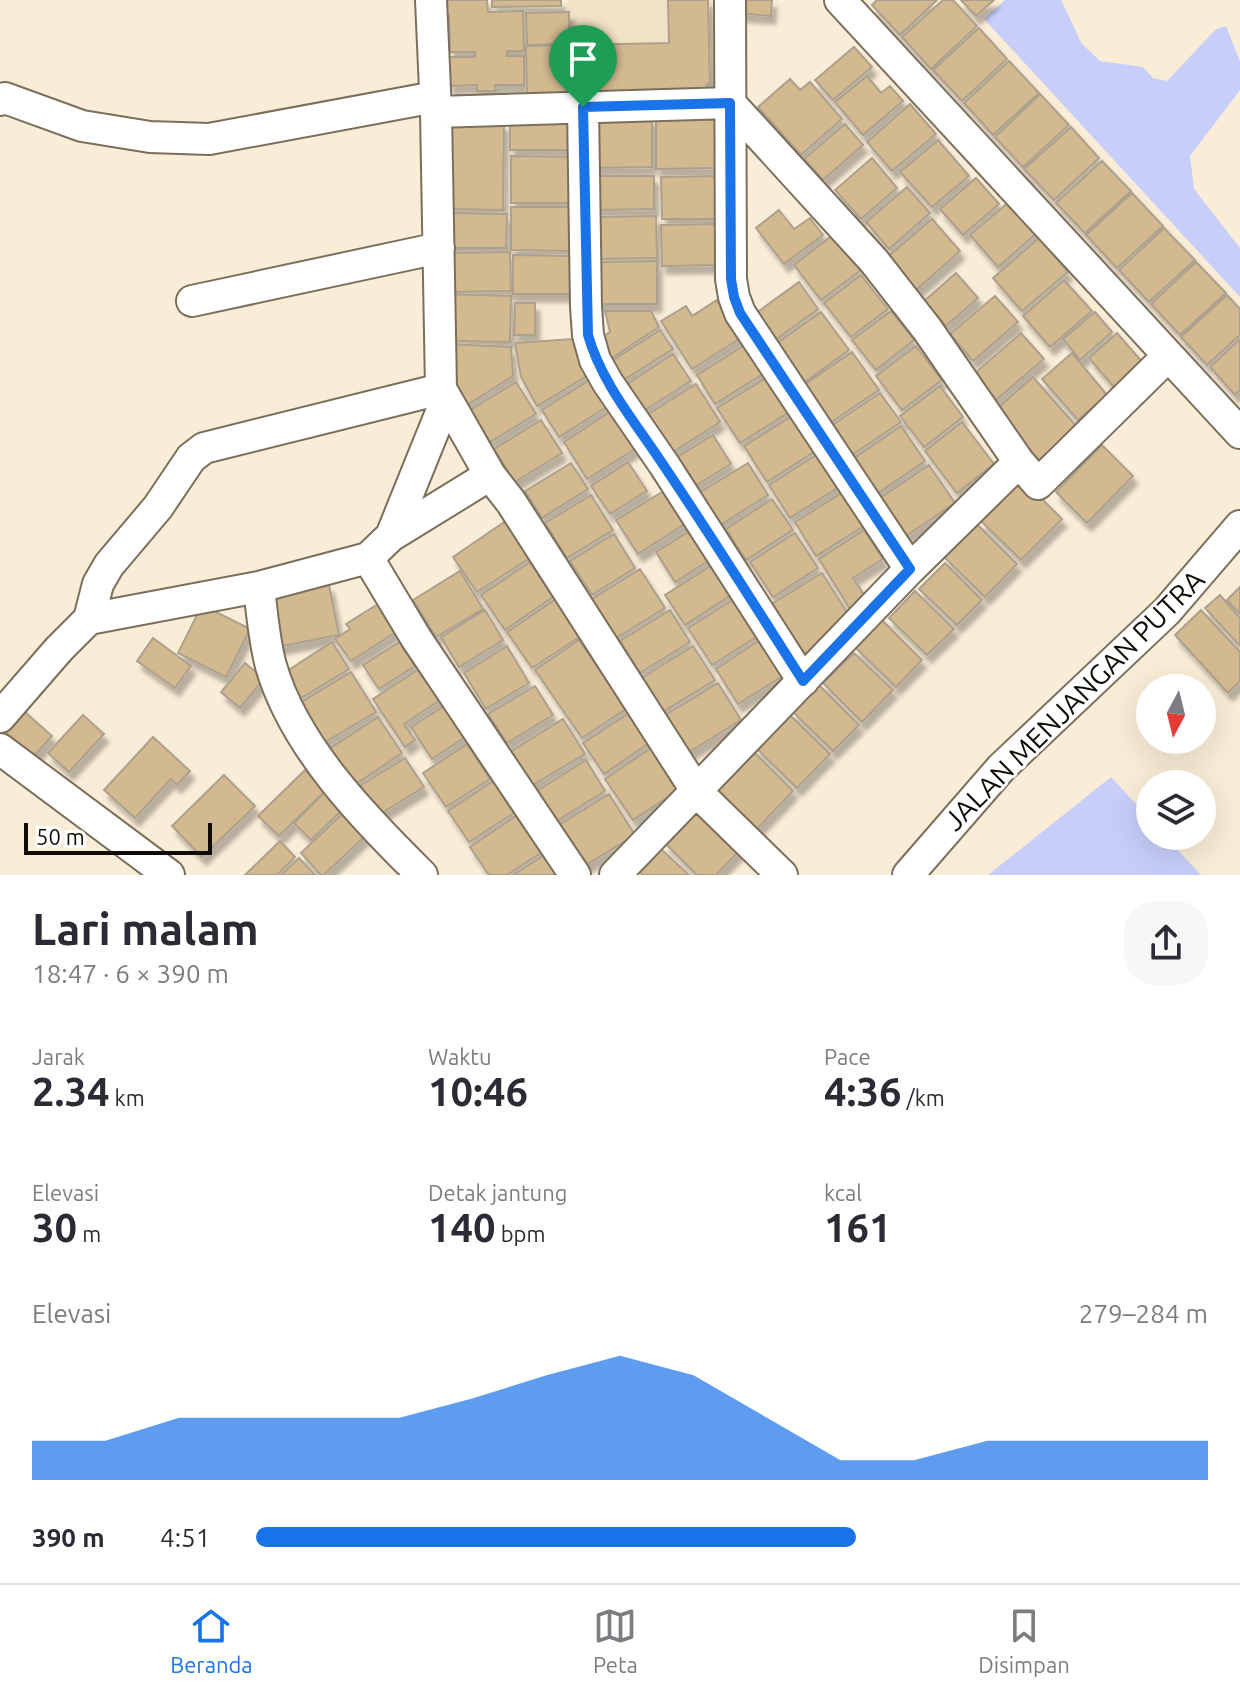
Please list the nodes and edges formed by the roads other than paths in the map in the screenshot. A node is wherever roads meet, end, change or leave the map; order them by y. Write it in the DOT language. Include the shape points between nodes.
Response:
graph roads {
  1 [pos="431,0"];
  2 [pos="730,0"];
  3 [pos="840,0"];
  4 [pos="0,100"];
  5 [pos="730,103"];
  6 [pos="436,104"];
  7 [pos="583,107"];
  8 [pos="439,248"];
  9 [pos="192,301"];
  10 [pos="1168,356"];
  11 [pos="444,394"];
  12 [pos="1240,433"];
  13 [pos="1019,462"];
  14 [pos="490,475"];
  15 [pos="1240,526"];
  16 [pos="391,536"];
  17 [pos="368,558"];
  18 [pos="910,569"];
  19 [pos="259,587"];
  20 [pos="89,619"];
  21 [pos="803,681"];
  22 [pos="0,717"];
  23 [pos="0,749"];
  24 [pos="697,792"];
  25 [pos="169,875"];
  26 [pos="422,875"];
  27 [pos="575,875"];
  28 [pos="615,875"];
  29 [pos="782,875"];
  30 [pos="908,875"];
  1 -- 6 [label="street"];
  2 -- 5 [label="street"];
  3 -- 10 [label="street"];
  4 -- 6 [label="street" via="82,126 150,137 209,139"];
  5 -- 7 [label="street"];
  5 -- 13 [label="street" via="874,261"];
  5 -- 18 [label="street" via="731,279 740,313"];
  6 -- 7 [label="street"];
  6 -- 8 [label="street"];
  7 -- 21 [label="street" via="586,307 595,360"];
  8 -- 9 [label="street"];
  8 -- 11 [label="street"];
  10 -- 12 [label="street"];
  10 -- 13 [label="street" via="1038,484"];
  11 -- 14 [label="street"];
  11 -- 16 [label="street"];
  11 -- 20 [label="street" via="204,448 109,565"];
  13 -- 18 [label="street"];
  14 -- 16 [label="street"];
  14 -- 24 [label="street"];
  15 -- 30 [label="street, JALAN MENJANGAN PUTRA" via="1167,611 1001,768"];
  16 -- 17 [label="street"];
  17 -- 19 [label="street"];
  17 -- 27 [label="street"];
  18 -- 21 [label="street"];
  19 -- 20 [label="street"];
  19 -- 26 [label="street" via="271,667 305,739 345,792"];
  20 -- 22 [label="street"];
  21 -- 24 [label="street"];
  23 -- 25 [label="street"];
  24 -- 28 [label="street"];
  24 -- 29 [label="street"];
}
